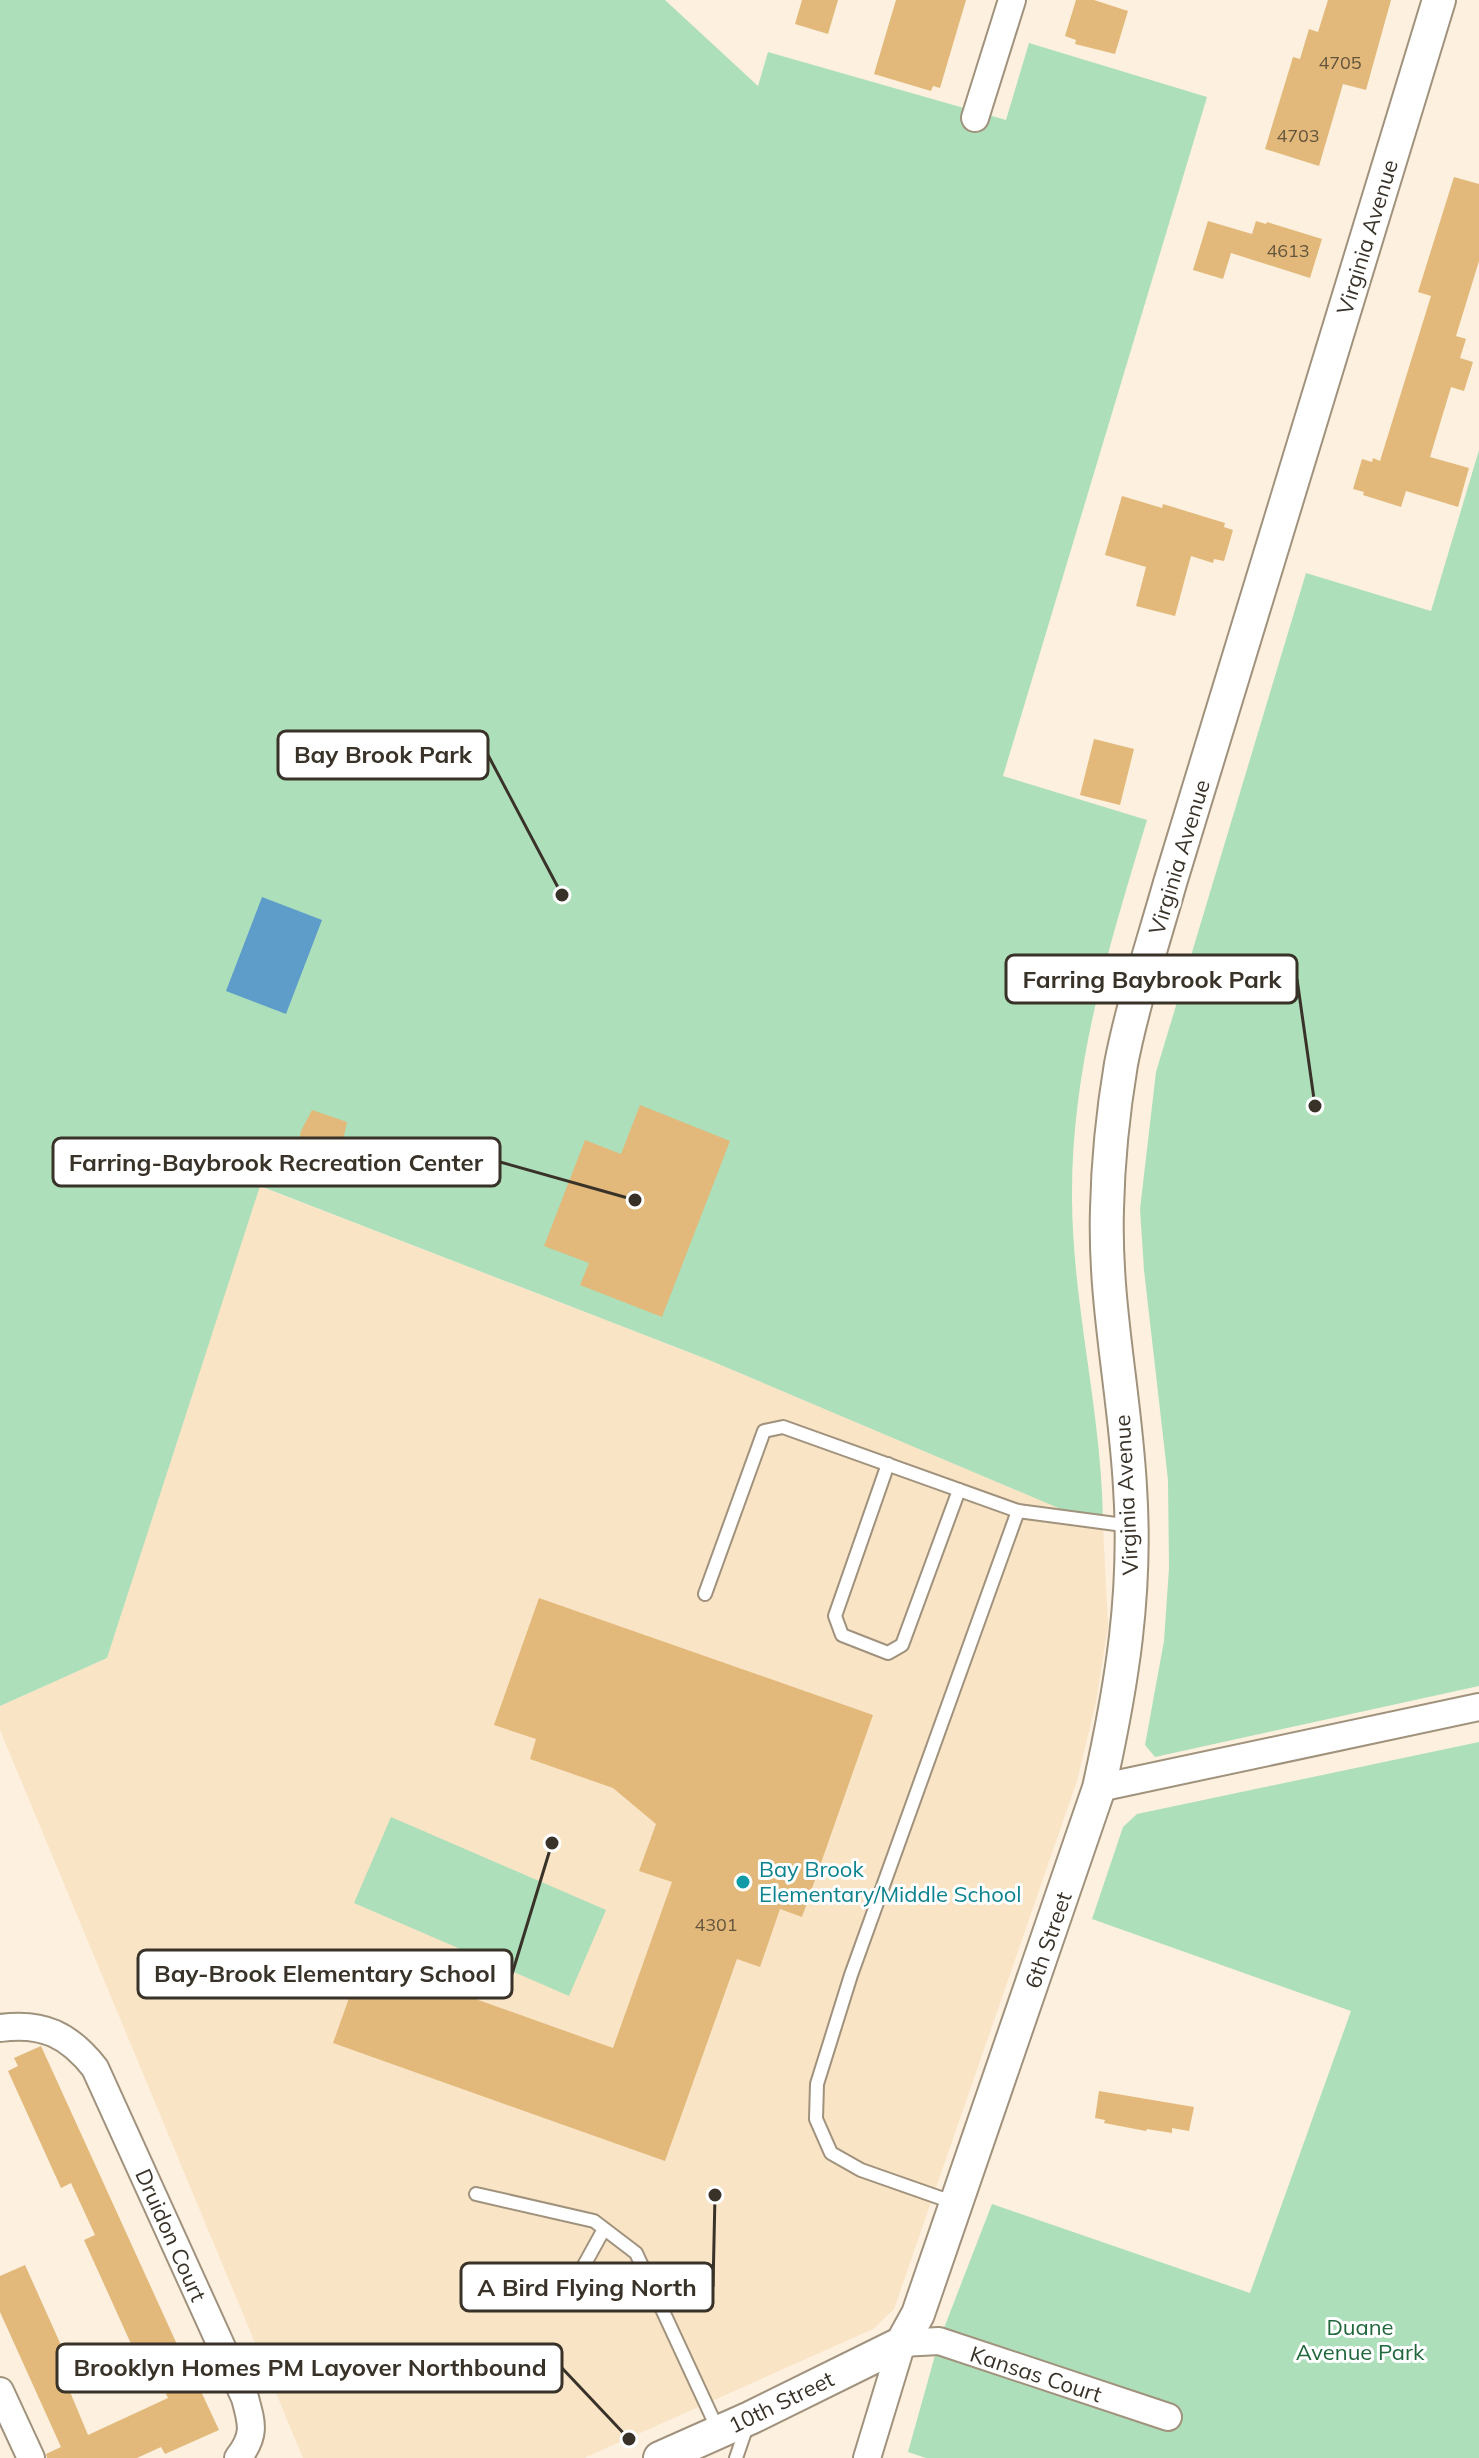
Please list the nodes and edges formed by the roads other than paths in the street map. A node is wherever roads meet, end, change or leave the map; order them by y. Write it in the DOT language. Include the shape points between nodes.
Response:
graph roads {
  1 [pos="1012,0"];
  2 [pos="1439,0"];
  3 [pos="975,118"];
  4 [pos="888,1464"];
  5 [pos="959,1490"];
  6 [pos="1018,1511"];
  7 [pos="1131,1526"];
  8 [pos="705,1594"];
  9 [pos="1479,1707"];
  10 [pos="1099,1788"];
  11 [pos="0,2028"];
  12 [pos="476,2194"];
  13 [pos="956,2203"];
  14 [pos="604,2229"];
  15 [pos="577,2278"];
  16 [pos="902,2343"];
  17 [pos="0,2391"];
  18 [pos="1168,2417"];
  19 [pos="727,2445"];
  20 [pos="242,2453"];
  21 [pos="31,2458"];
  22 [pos="660,2458"];
  23 [pos="867,2458"];
  1 -- 3 [label="street"];
  2 -- 7 [label="street, Virginia Avenue" via="1170,883 1121,1064 1107,1210 1108,1279"];
  4 -- 5 [label="lane"];
  4 -- 5 [label="lane" via="835,1616 842,1635 888,1653 902,1645"];
  4 -- 8 [label="lane" via="783,1427 764,1431"];
  5 -- 6 [label="lane"];
  6 -- 7 [label="lane"];
  6 -- 13 [label="lane" via="817,2084 816,2119 831,2153 861,2170"];
  7 -- 10 [label="street, Virginia Avenue" via="1128,1634"];
  9 -- 10 [label="street"];
  10 -- 13 [label="street, 6th Street"];
  11 -- 20 [label="street, Druidon Court" via="61,2035 95,2068 240,2386 252,2435"];
  12 -- 14 [label="lane" via="594,2221"];
  13 -- 16 [label="street, 6th Street" via="918,2314"];
  14 -- 15 [label="lane"];
  14 -- 19 [label="lane" via="636,2253"];
  16 -- 18 [label="street, Kansas Court" via="939,2341"];
  16 -- 19 [label="street, 10th Street" via="750,2418"];
  16 -- 23 [label="street, 6th Street"];
  17 -- 21 [label="street"];
  19 -- 22 [label="street, 10th Street"];
}
